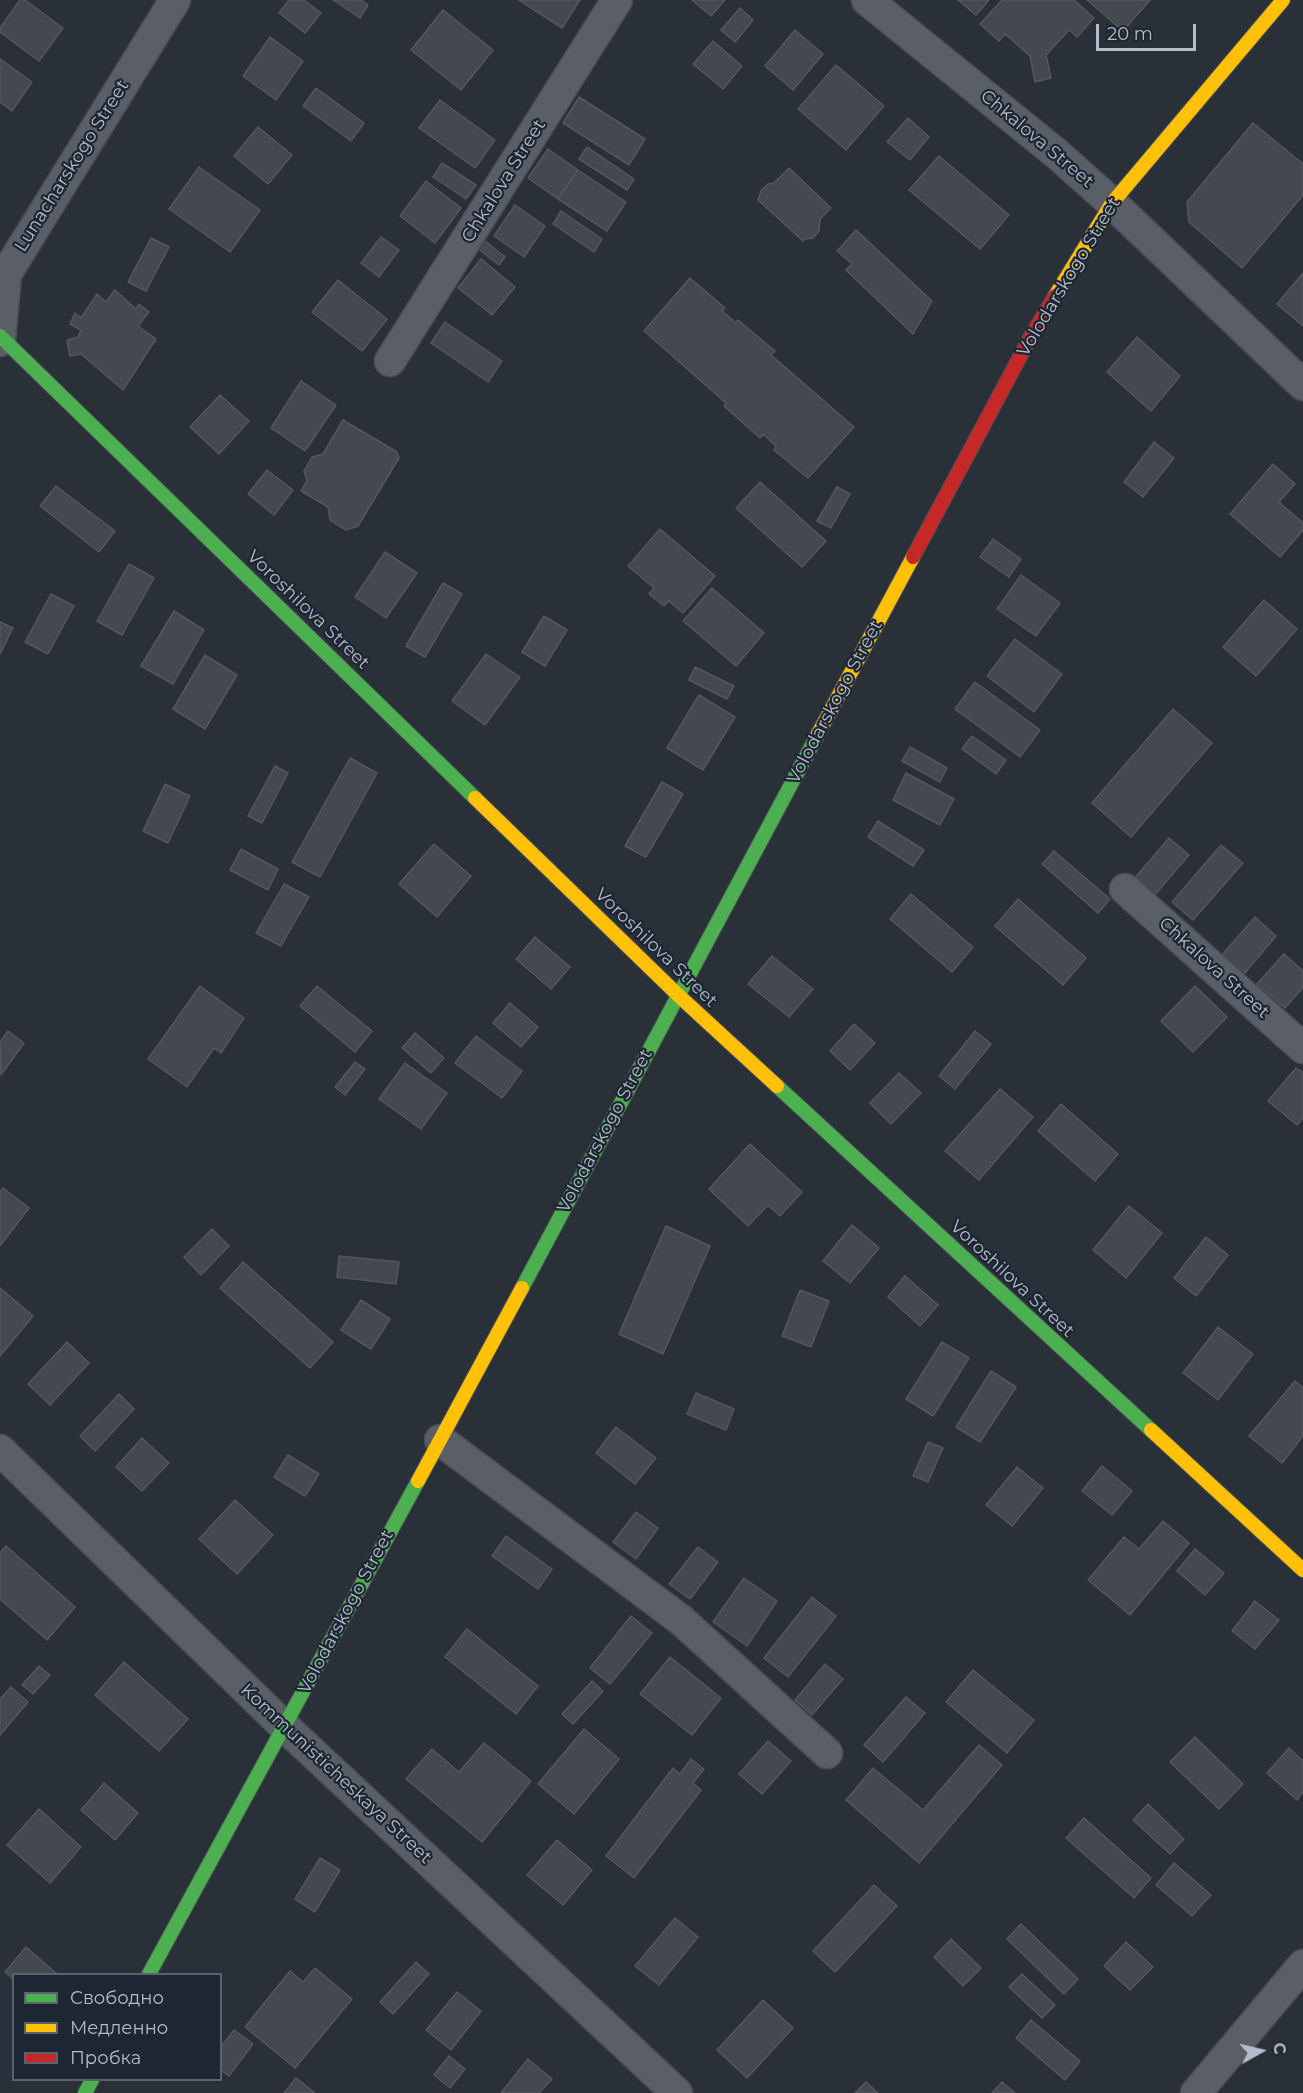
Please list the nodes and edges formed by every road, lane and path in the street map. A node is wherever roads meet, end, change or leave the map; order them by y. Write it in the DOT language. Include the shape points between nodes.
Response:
graph roads {
  1 [pos="175,0"];
  2 [pos="617,0"];
  3 [pos="867,0"];
  4 [pos="1283,0"];
  5 [pos="1112,203"];
  6 [pos="1,338"];
  7 [pos="390,361"];
  8 [pos="1303,385"];
  9 [pos="1125,889"];
  10 [pos="678,996"];
  11 [pos="1303,1048"];
  12 [pos="440,1440"];
  13 [pos="0,1450"];
  14 [pos="1303,1570"];
  15 [pos="285,1727"];
  16 [pos="827,1753"];
  17 [pos="1303,1965"];
  18 [pos="150,1973"];
  19 [pos="677,2093"];
  20 [pos="1196,2093"];
  1 -- 6 [label="street, Lunacharskogo Street" via="6,274"];
  2 -- 7 [label="street, Chkalova Street"];
  3 -- 5 [label="street, Chkalova Street" via="1058,154"];
  4 -- 5 [label="main road, Volodarskogo Street"];
  5 -- 8 [label="street, Chkalova Street"];
  5 -- 10 [label="main road, Volodarskogo Street" via="1030,338"];
  6 -- 10 [label="main road, Voroshilova Street"];
  9 -- 11 [label="street, Chkalova Street"];
  10 -- 12 [label="main road, Volodarskogo Street"];
  10 -- 14 [label="main road, Voroshilova Street"];
  12 -- 15 [label="main road, Volodarskogo Street"];
  12 -- 16 [label="street" via="681,1620"];
  13 -- 15 [label="street, Kommunisticheskaya Street"];
  15 -- 18 [label="main road, Volodarskogo Street"];
  15 -- 19 [label="street, Kommunisticheskaya Street"];
  17 -- 20 [label="street"];
}
